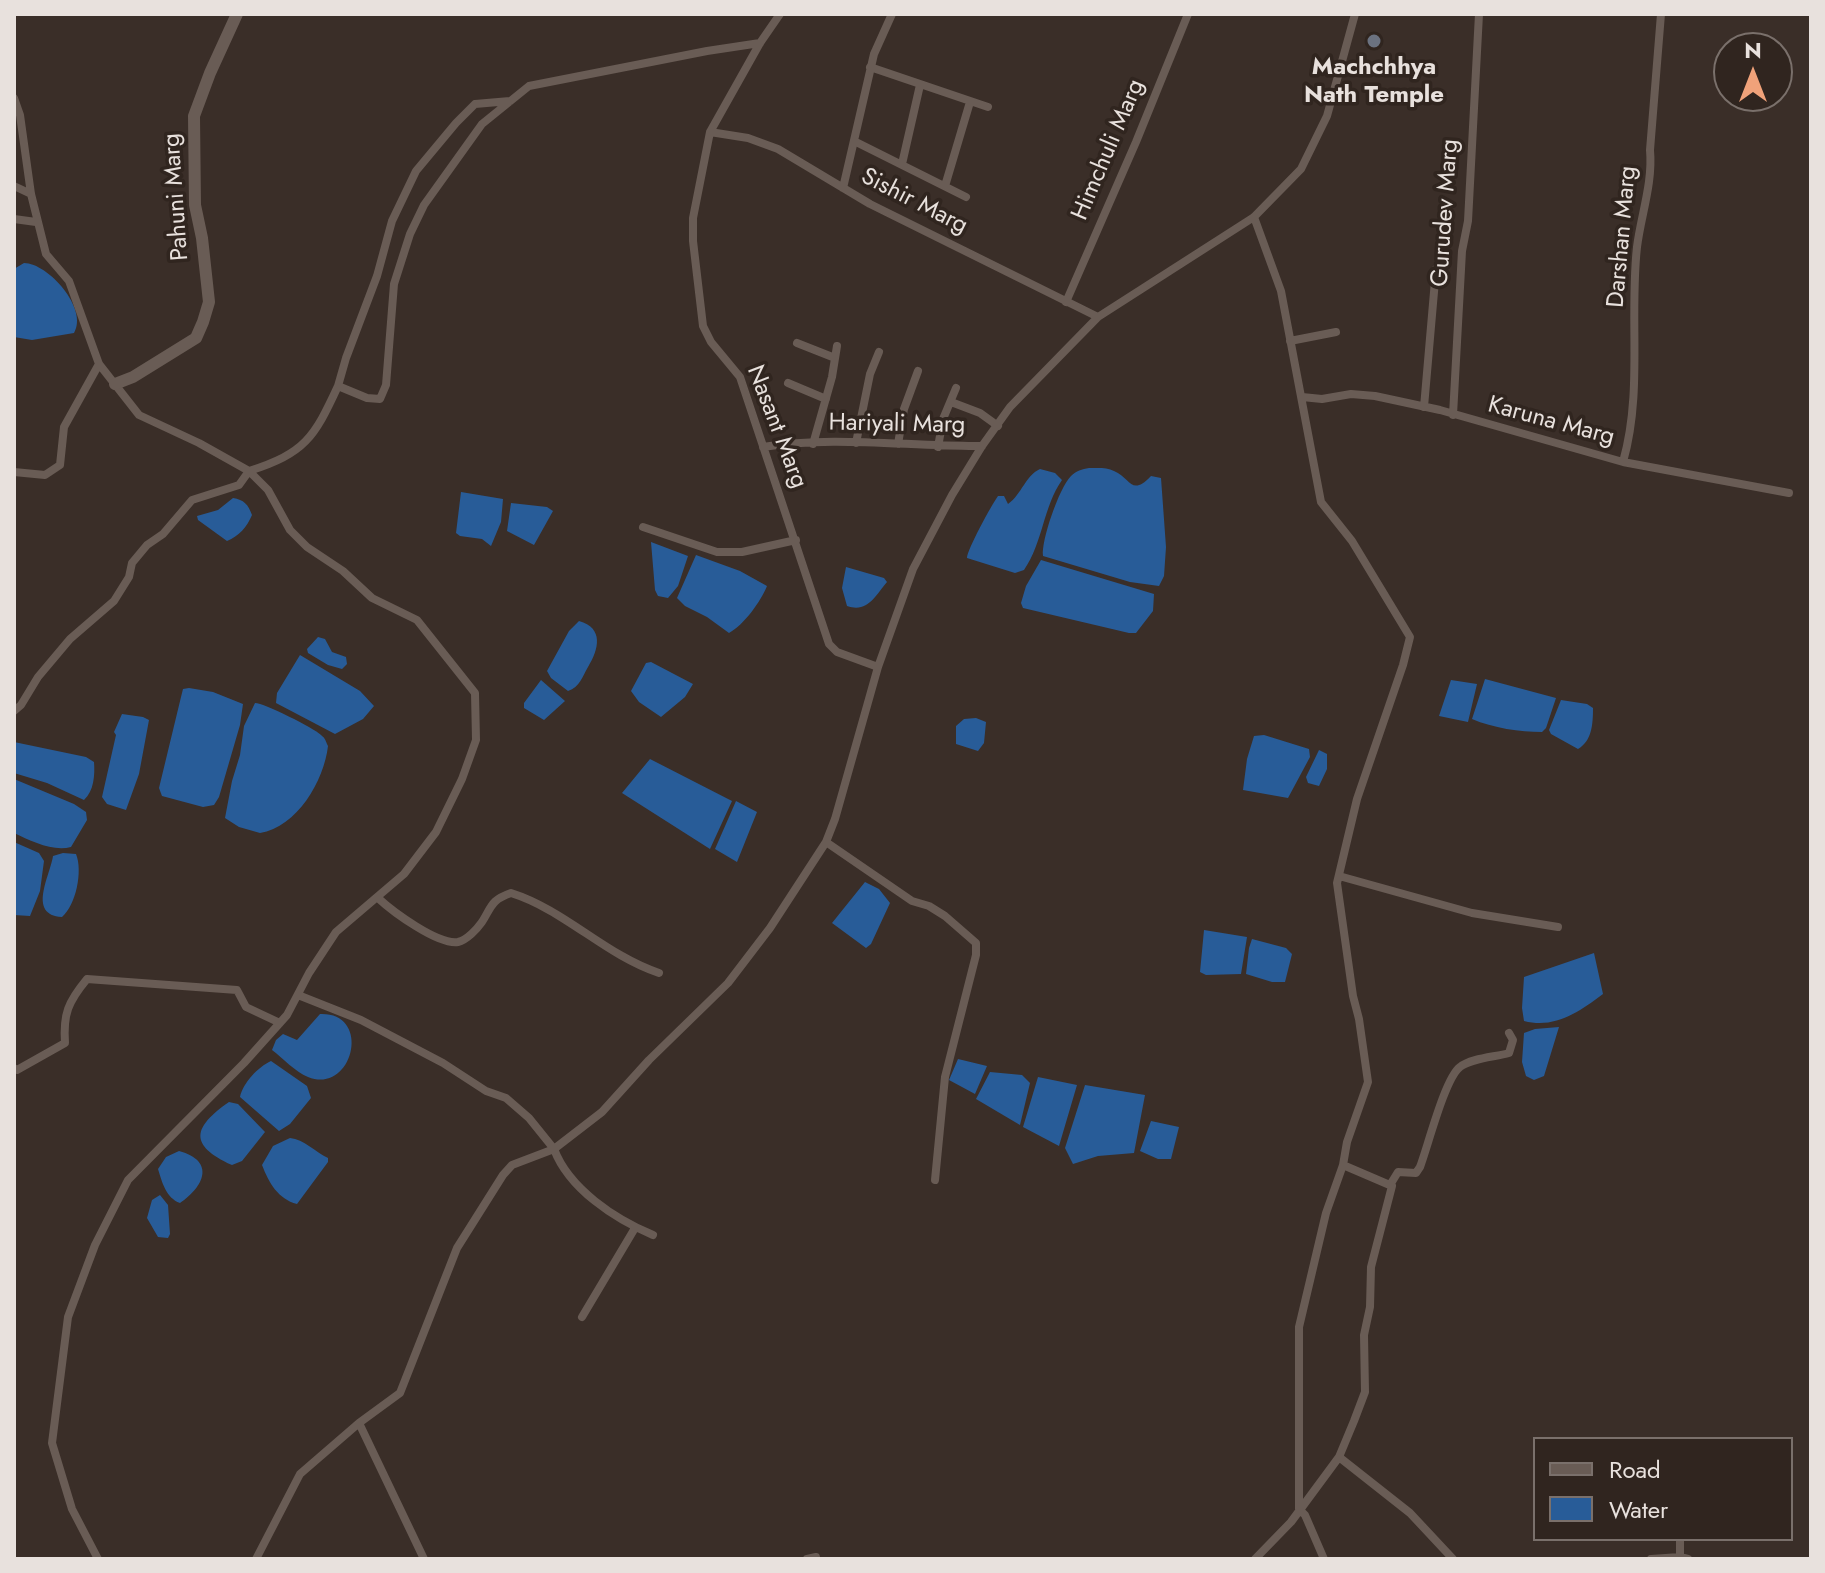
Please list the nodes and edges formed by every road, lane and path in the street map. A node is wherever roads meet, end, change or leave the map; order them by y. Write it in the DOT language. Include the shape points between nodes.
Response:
graph roads {
  1 [pos="237,14"];
  2 [pos="780,14"];
  3 [pos="892,14"];
  4 [pos="1188,14"];
  5 [pos="1355,14"];
  6 [pos="1479,14"];
  7 [pos="1661,14"];
  8 [pos="760,43"];
  9 [pos="870,67"];
  10 [pos="920,85"];
  11 [pos="14,98"];
  12 [pos="510,101"];
  13 [pos="970,102"];
  14 [pos="988,107"];
  15 [pos="710,132"];
  16 [pos="856,142"];
  17 [pos="902,164"];
  18 [pos="14,186"];
  19 [pos="945,186"];
  20 [pos="843,188"];
  21 [pos="31,194"];
  22 [pos="966,197"];
  23 [pos="1254,217"];
  24 [pos="14,219"];
  25 [pos="36,222"];
  26 [pos="1436,269"];
  27 [pos="1066,302"];
  28 [pos="1098,317"];
  29 [pos="1336,332"];
  30 [pos="1290,341"];
  31 [pos="797,343"];
  32 [pos="837,346"];
  33 [pos="879,352"];
  34 [pos="835,358"];
  35 [pos="99,364"];
  36 [pos="918,371"];
  37 [pos="788,383"];
  38 [pos="115,384"];
  39 [pos="338,386"];
  40 [pos="956,388"];
  41 [pos="1302,397"];
  42 [pos="826,399"];
  43 [pos="951,402"];
  44 [pos="1424,407"];
  45 [pos="1453,415"];
  46 [pos="998,426"];
  47 [pos="856,443"];
  48 [pos="813,444"];
  49 [pos="898,444"];
  50 [pos="982,446"];
  51 [pos="763,447"];
  52 [pos="938,447"];
  53 [pos="1623,462"];
  54 [pos="249,471"];
  55 [pos="14,472"];
  56 [pos="1789,493"];
  57 [pos="643,527"];
  58 [pos="796,540"];
  59 [pos="878,667"];
  60 [pos="14,711"];
  61 [pos="826,842"];
  62 [pos="1339,876"];
  63 [pos="378,898"];
  64 [pos="1558,927"];
  65 [pos="659,973"];
  66 [pos="298,995"];
  67 [pos="280,1023"];
  68 [pos="1509,1033"];
  69 [pos="14,1068"];
  70 [pos="554,1149"];
  71 [pos="1343,1165"];
  72 [pos="935,1180"];
  73 [pos="1390,1185"];
  74 [pos="635,1228"];
  75 [pos="653,1235"];
  76 [pos="582,1317"];
  77 [pos="359,1423"];
  78 [pos="1339,1457"];
  79 [pos="1299,1509"];
  80 [pos="1684,1558"];
  81 [pos="98,1559"];
  82 [pos="256,1559"];
  83 [pos="424,1559"];
  84 [pos="1255,1559"];
  85 [pos="1324,1559"];
  86 [pos="1453,1559"];
  87 [pos="1651,1559"];
  1 -- 38 [label="street, Pahuni Marg" via="194,116 195,205 209,302 203,322 196,338"];
  2 -- 8 [label="street, Nasant Marg"];
  3 -- 9 [label="street"];
  4 -- 27 [label="street, Himchuli Marg"];
  5 -- 23 [label="street" via="1327,116 1301,169"];
  6 -- 45 [label="street, Gurudev Marg"];
  7 -- 53 [label="street, Darshan Marg" via="1651,167 1637,247 1633,404"];
  8 -- 12 [label="street" via="529,86"];
  8 -- 15 [label="street, Nasant Marg"];
  9 -- 10 [label="street"];
  9 -- 16 [label="street"];
  10 -- 13 [label="street"];
  10 -- 17 [label="street"];
  11 -- 21 [label="street"];
  12 -- 39 [label="street" via="475,104 416,171 392,221"];
  12 -- 39 [label="street" via="463,148 410,234 394,284 383,395 367,398"];
  13 -- 14 [label="street"];
  13 -- 19 [label="street"];
  15 -- 20 [label="street, Sishir Marg" via="778,149"];
  15 -- 51 [label="street, Nasant Marg" via="693,218 703,326 740,377"];
  16 -- 17 [label="street"];
  16 -- 20 [label="street"];
  17 -- 19 [label="street"];
  18 -- 21 [label="street"];
  19 -- 22 [label="street"];
  20 -- 27 [label="street, Sishir Marg"];
  21 -- 25 [label="street"];
  23 -- 28 [label="street"];
  23 -- 30 [label="street" via="1281,291"];
  24 -- 25 [label="street"];
  25 -- 35 [label="street" via="46,254 69,281"];
  26 -- 44 [label="street"];
  27 -- 28 [label="street, Sishir Marg"];
  28 -- 46 [label="street"];
  29 -- 30 [label="street"];
  30 -- 41 [label="street"];
  31 -- 34 [label="street"];
  32 -- 34 [label="street"];
  33 -- 47 [label="street"];
  34 -- 42 [label="street"];
  35 -- 38 [label="street"];
  35 -- 55 [label="street" via="64,427 60,465 45,475"];
  36 -- 49 [label="street"];
  37 -- 42 [label="street"];
  38 -- 54 [label="street" via="139,415"];
  39 -- 54 [label="street" via="317,429 300,449"];
  40 -- 43 [label="street"];
  41 -- 44 [label="street, Karuna Marg" via="1351,394"];
  41 -- 62 [label="street" via="1321,502 1352,541 1410,637 1357,799"];
  42 -- 48 [label="street"];
  43 -- 46 [label="street"];
  43 -- 52 [label="street"];
  44 -- 45 [label="street, Karuna Marg"];
  45 -- 53 [label="street, Karuna Marg"];
  46 -- 50 [label="street"];
  47 -- 48 [label="street, Hariyali Marg"];
  47 -- 49 [label="street, Hariyali Marg"];
  48 -- 51 [label="street, Hariyali Marg"];
  49 -- 52 [label="street, Hariyali Marg"];
  50 -- 52 [label="street, Hariyali Marg"];
  50 -- 59 [label="street" via="918,555"];
  51 -- 58 [label="street, Nasant Marg"];
  53 -- 56 [label="street, Karuna Marg"];
  54 -- 60 [label="street" via="239,485 192,500 147,545 114,601 70,639"];
  54 -- 63 [label="street" via="307,547 372,598 417,620 475,693 476,740 462,779 436,832"];
  57 -- 58 [label="street" via="717,552"];
  58 -- 59 [label="street, Nasant Marg" via="829,644"];
  59 -- 61 [label="street"];
  61 -- 70 [label="street" via="728,983 602,1112"];
  61 -- 72 [label="street" via="912,901 945,916 976,943 945,1077"];
  62 -- 64 [label="street" via="1472,913"];
  62 -- 71 [label="street" via="1368,1082"];
  63 -- 65 [label="street" via="443,940 458,942 498,898 511,893"];
  63 -- 66 [label="street" via="336,932"];
  66 -- 67 [label="street"];
  66 -- 70 [label="street" via="361,1020 506,1098"];
  67 -- 69 [label="street" via="246,1007 237,990 87,979 70,1000 65,1043"];
  67 -- 81 [label="street" via="128,1180 95,1245 68,1317 52,1443 72,1509"];
  68 -- 73 [label="street" via="1509,1053 1456,1069 1420,1167 1416,1173 1398,1172"];
  70 -- 74 [label="street" via="562,1169"];
  70 -- 77 [label="street" via="512,1165 503,1175 457,1248 400,1393"];
  71 -- 73 [label="street"];
  71 -- 79 [label="street" via="1299,1327"];
  73 -- 78 [label="street" via="1371,1267 1365,1392"];
  74 -- 75 [label="street"];
  74 -- 76 [label="street"];
  77 -- 82 [label="street" via="300,1474"];
  77 -- 83 [label="street"];
  78 -- 79 [label="street"];
  78 -- 86 [label="street" via="1410,1513"];
  79 -- 84 [label="street"];
  79 -- 85 [label="street"];
  80 -- 87 [label="street"];
}
